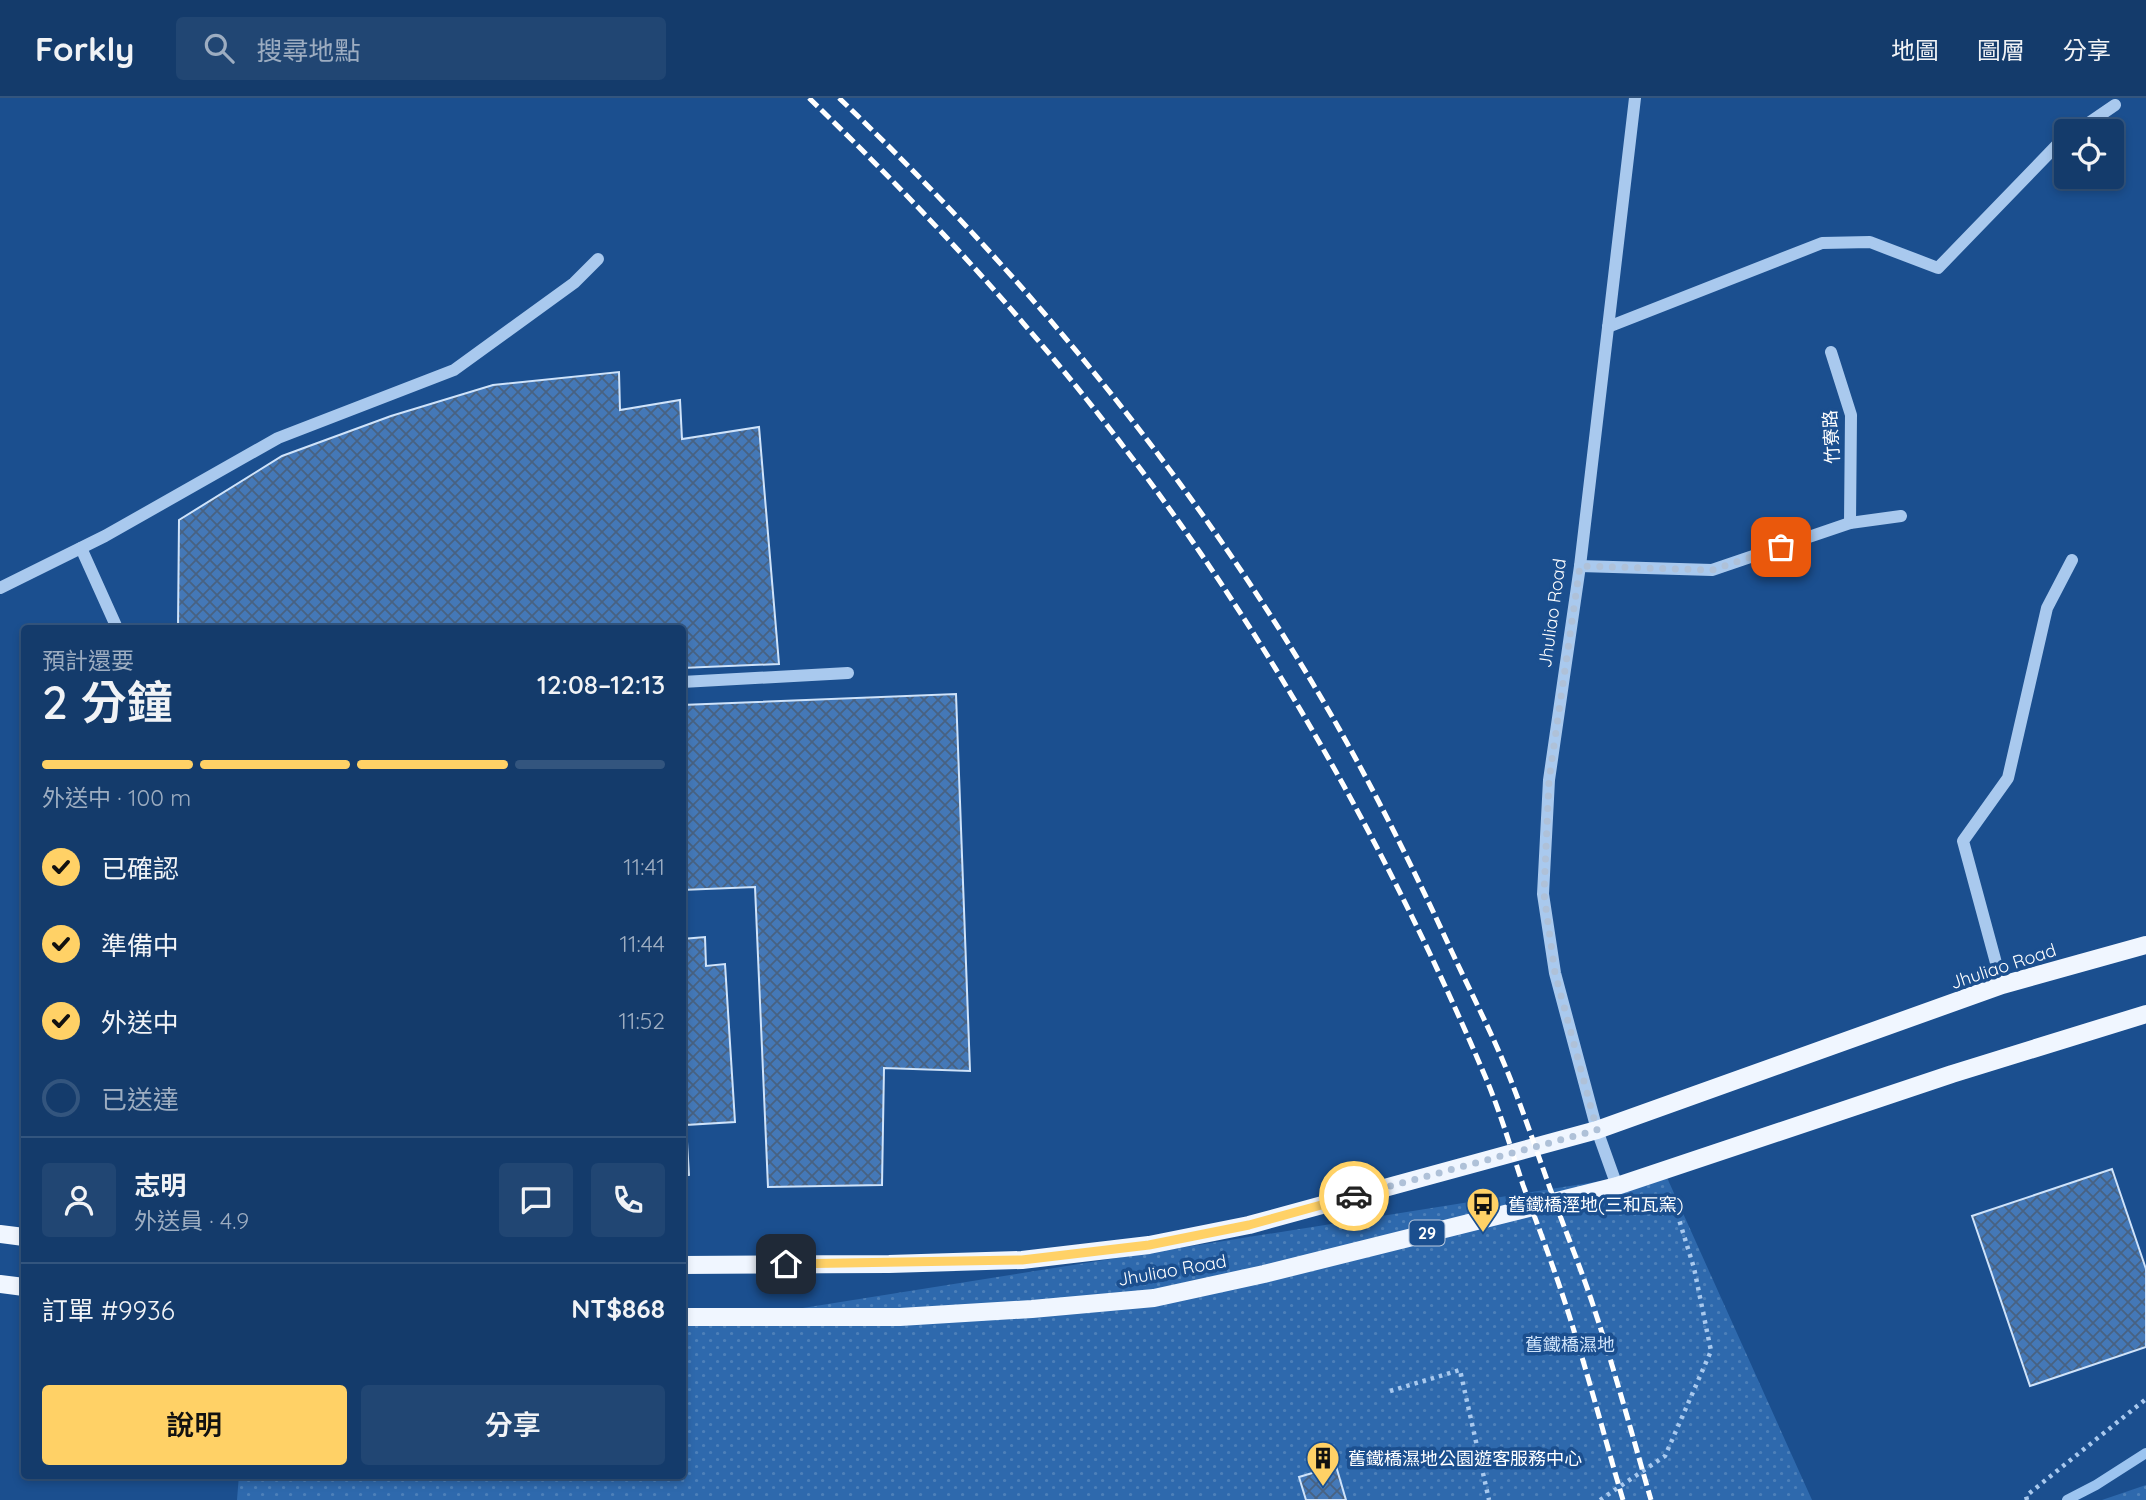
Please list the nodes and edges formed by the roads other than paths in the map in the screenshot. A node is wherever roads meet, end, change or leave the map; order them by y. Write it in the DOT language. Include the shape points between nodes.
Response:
graph roads {
  1 [pos="1635,98"];
  2 [pos="2115,105"];
  3 [pos="2095,119"];
  4 [pos="2054,148"];
  5 [pos="598,259"];
  6 [pos="1608,327"];
  7 [pos="1831,352"];
  8 [pos="1900,516"];
  9 [pos="1850,523"];
  10 [pos="81,548"];
  11 [pos="2072,559"];
  12 [pos="1580,566"];
  13 [pos="0,588"];
  14 [pos="116,625"];
  15 [pos="848,673"];
  16 [pos="686,682"];
  17 [pos="2146,945"];
  18 [pos="2003,985"];
  19 [pos="2146,1014"];
  20 [pos="1597,1130"];
  21 [pos="1617,1186"];
  22 [pos="0,1234"];
  23 [pos="21,1237"];
  24 [pos="686,1265"];
  25 [pos="0,1284"];
  26 [pos="21,1287"];
  27 [pos="686,1317"];
  1 -- 6 [label="street, Jhuliao Road"];
  2 -- 3 [label="street"];
  4 -- 6 [label="street" via="1938,268 1870,242 1822,243"];
  5 -- 10 [label="street" via="574,283 454,370 278,438"];
  6 -- 12 [label="street, Jhuliao Road"];
  7 -- 9 [label="street, 竹寮路" via="1852,415"];
  8 -- 9 [label="street"];
  9 -- 12 [label="street" via="1712,570"];
  10 -- 13 [label="street"];
  10 -- 14 [label="street"];
  11 -- 18 [label="street" via="2047,608 2008,778 1963,841"];
  12 -- 20 [label="street, Jhuliao Road" via="1549,780 1544,894 1555,973"];
  15 -- 16 [label="street"];
  17 -- 18 [label="main road, Jhuliao Road"];
  18 -- 20 [label="main road, Jhuliao Road"];
  19 -- 21 [label="main road, Jhuliao Road / 29"];
  20 -- 21 [label="street, Jhuliao Road"];
  20 -- 24 [label="main road, Jhuliao Road" via="1249,1225 1149,1245 1022,1260"];
  21 -- 27 [label="main road, Jhuliao Road / 29" via="1154,1298 900,1317"];
  22 -- 23 [label="main road"];
  25 -- 26 [label="main road"];
}
